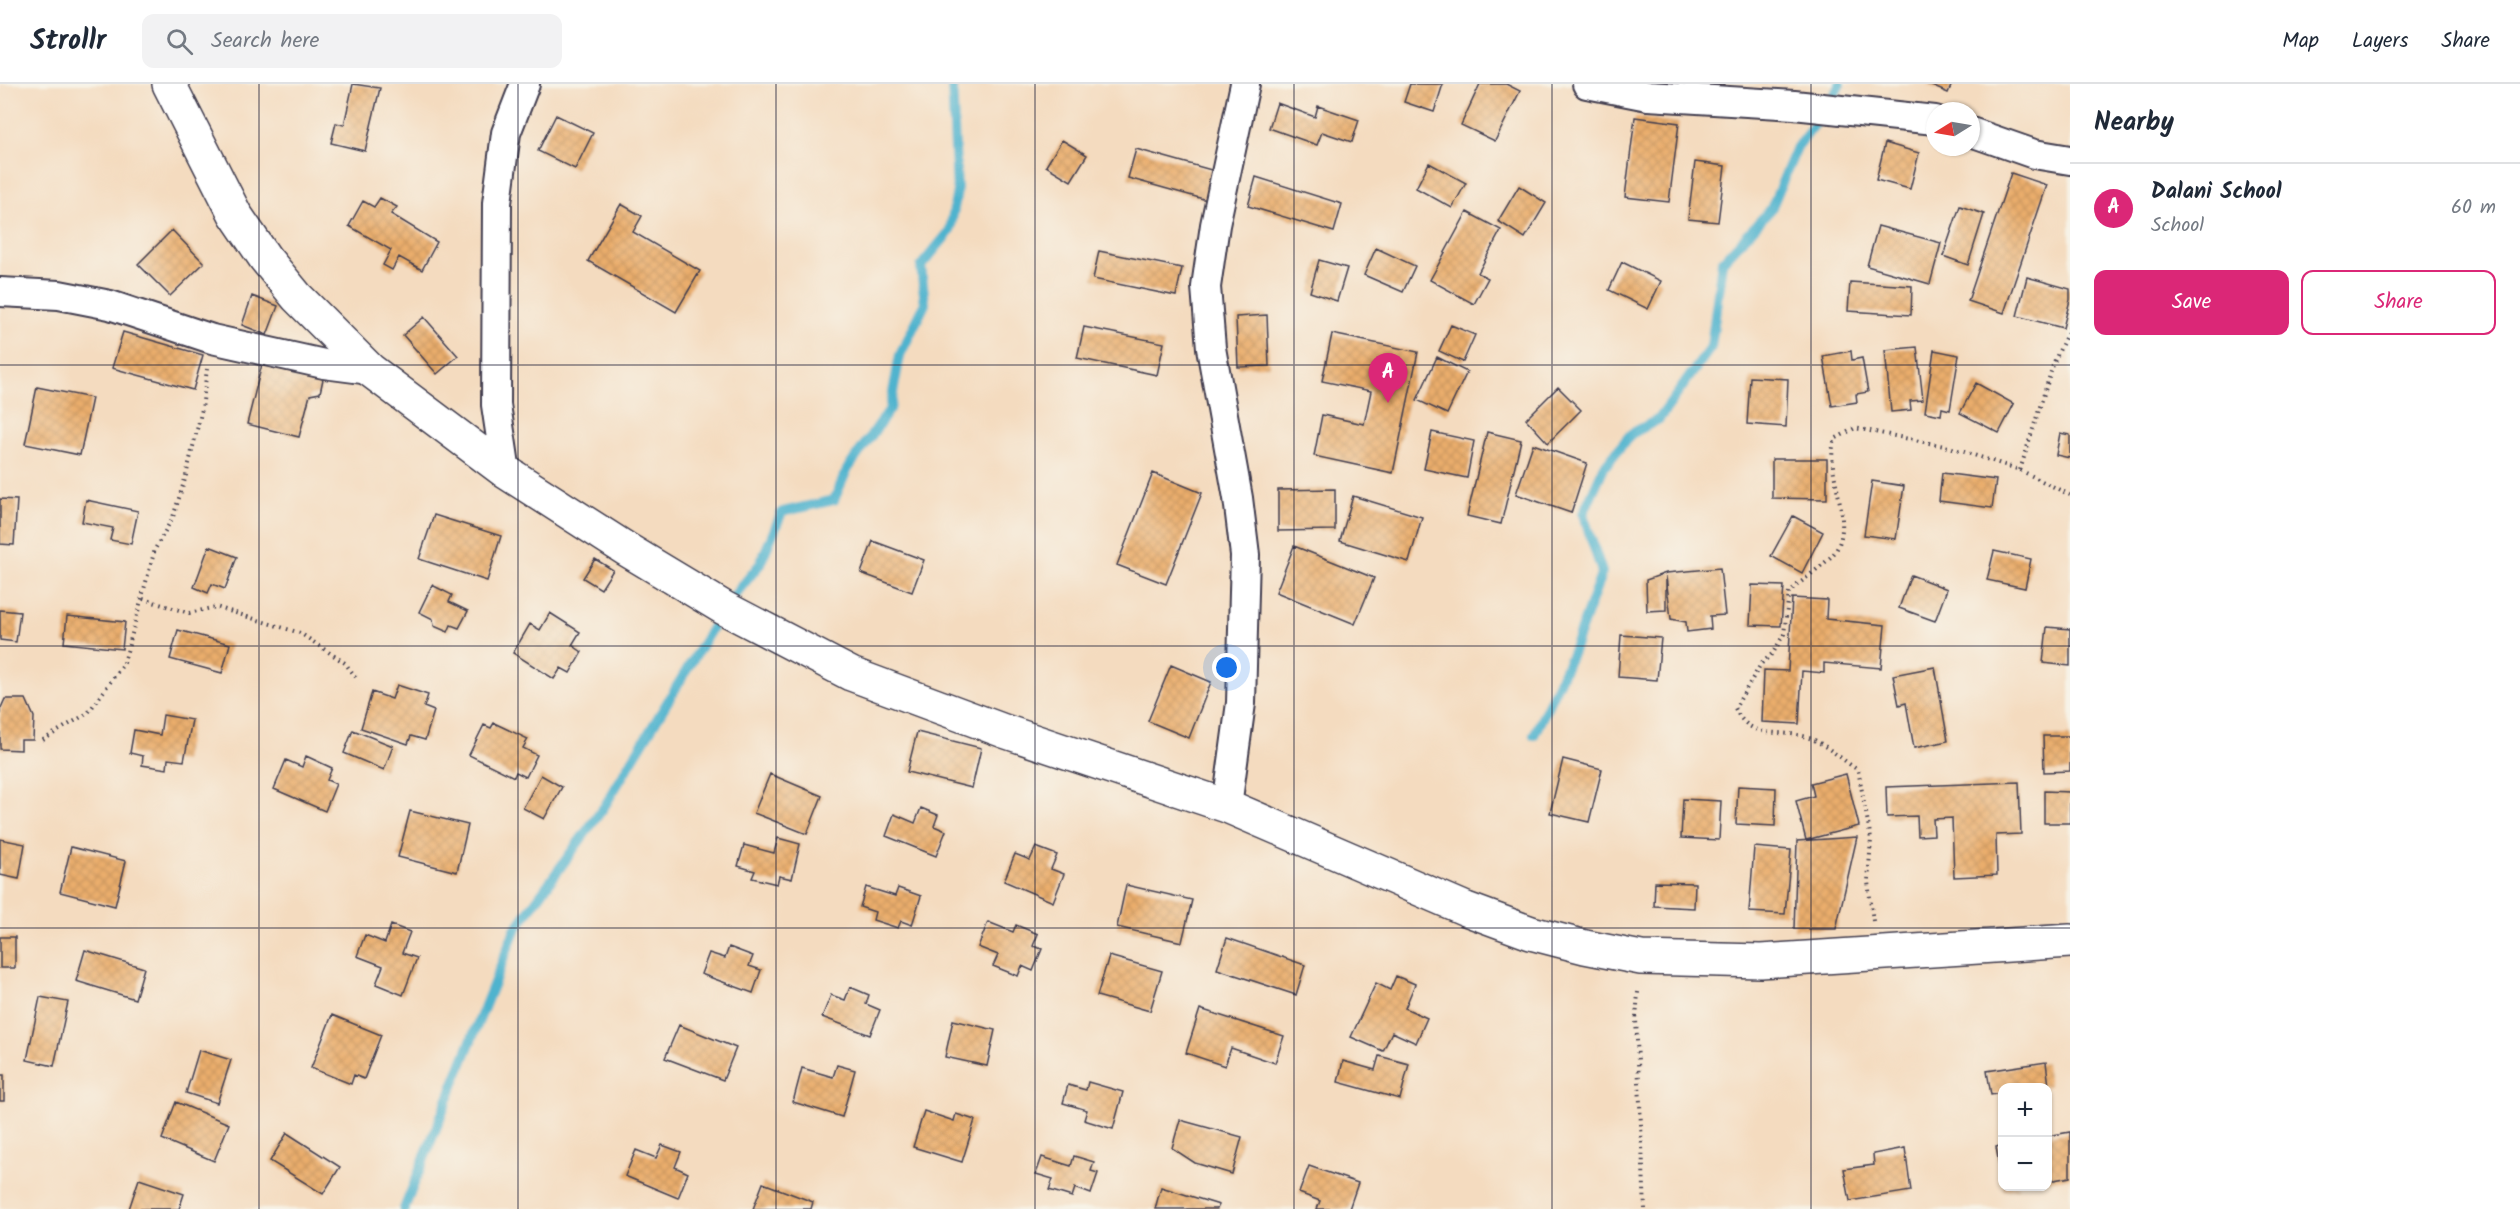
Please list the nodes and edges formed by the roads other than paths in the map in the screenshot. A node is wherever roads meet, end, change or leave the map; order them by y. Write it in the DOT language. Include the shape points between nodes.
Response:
graph roads {
  1 [pos="169,84"];
  2 [pos="525,84"];
  3 [pos="1245,84"];
  4 [pos="1587,84"];
  5 [pos="1926,119"];
  6 [pos="1980,135"];
  7 [pos="2070,160"];
  8 [pos="0,292"];
  9 [pos="370,370"];
  10 [pos="506,472"];
  11 [pos="1227,806"];
  12 [pos="2070,941"];
  1 -- 9 [label="street" via="235,214 265,258 297,297"];
  2 -- 10 [label="street" via="506,133 498,203 496,405"];
  3 -- 11 [label="street" via="1206,287 1211,348 1245,555 1241,703"];
  4 -- 5 [label="street" via="1648,96 1794,105"];
  6 -- 7 [label="street" via="2034,154"];
  8 -- 9 [label="street" via="59,295 110,305 212,339"];
  9 -- 10 [label="street"];
  10 -- 11 [label="street" via="724,608 851,674 1004,731"];
  11 -- 12 [label="street" via="1531,933 1641,958 1761,961"];
}
